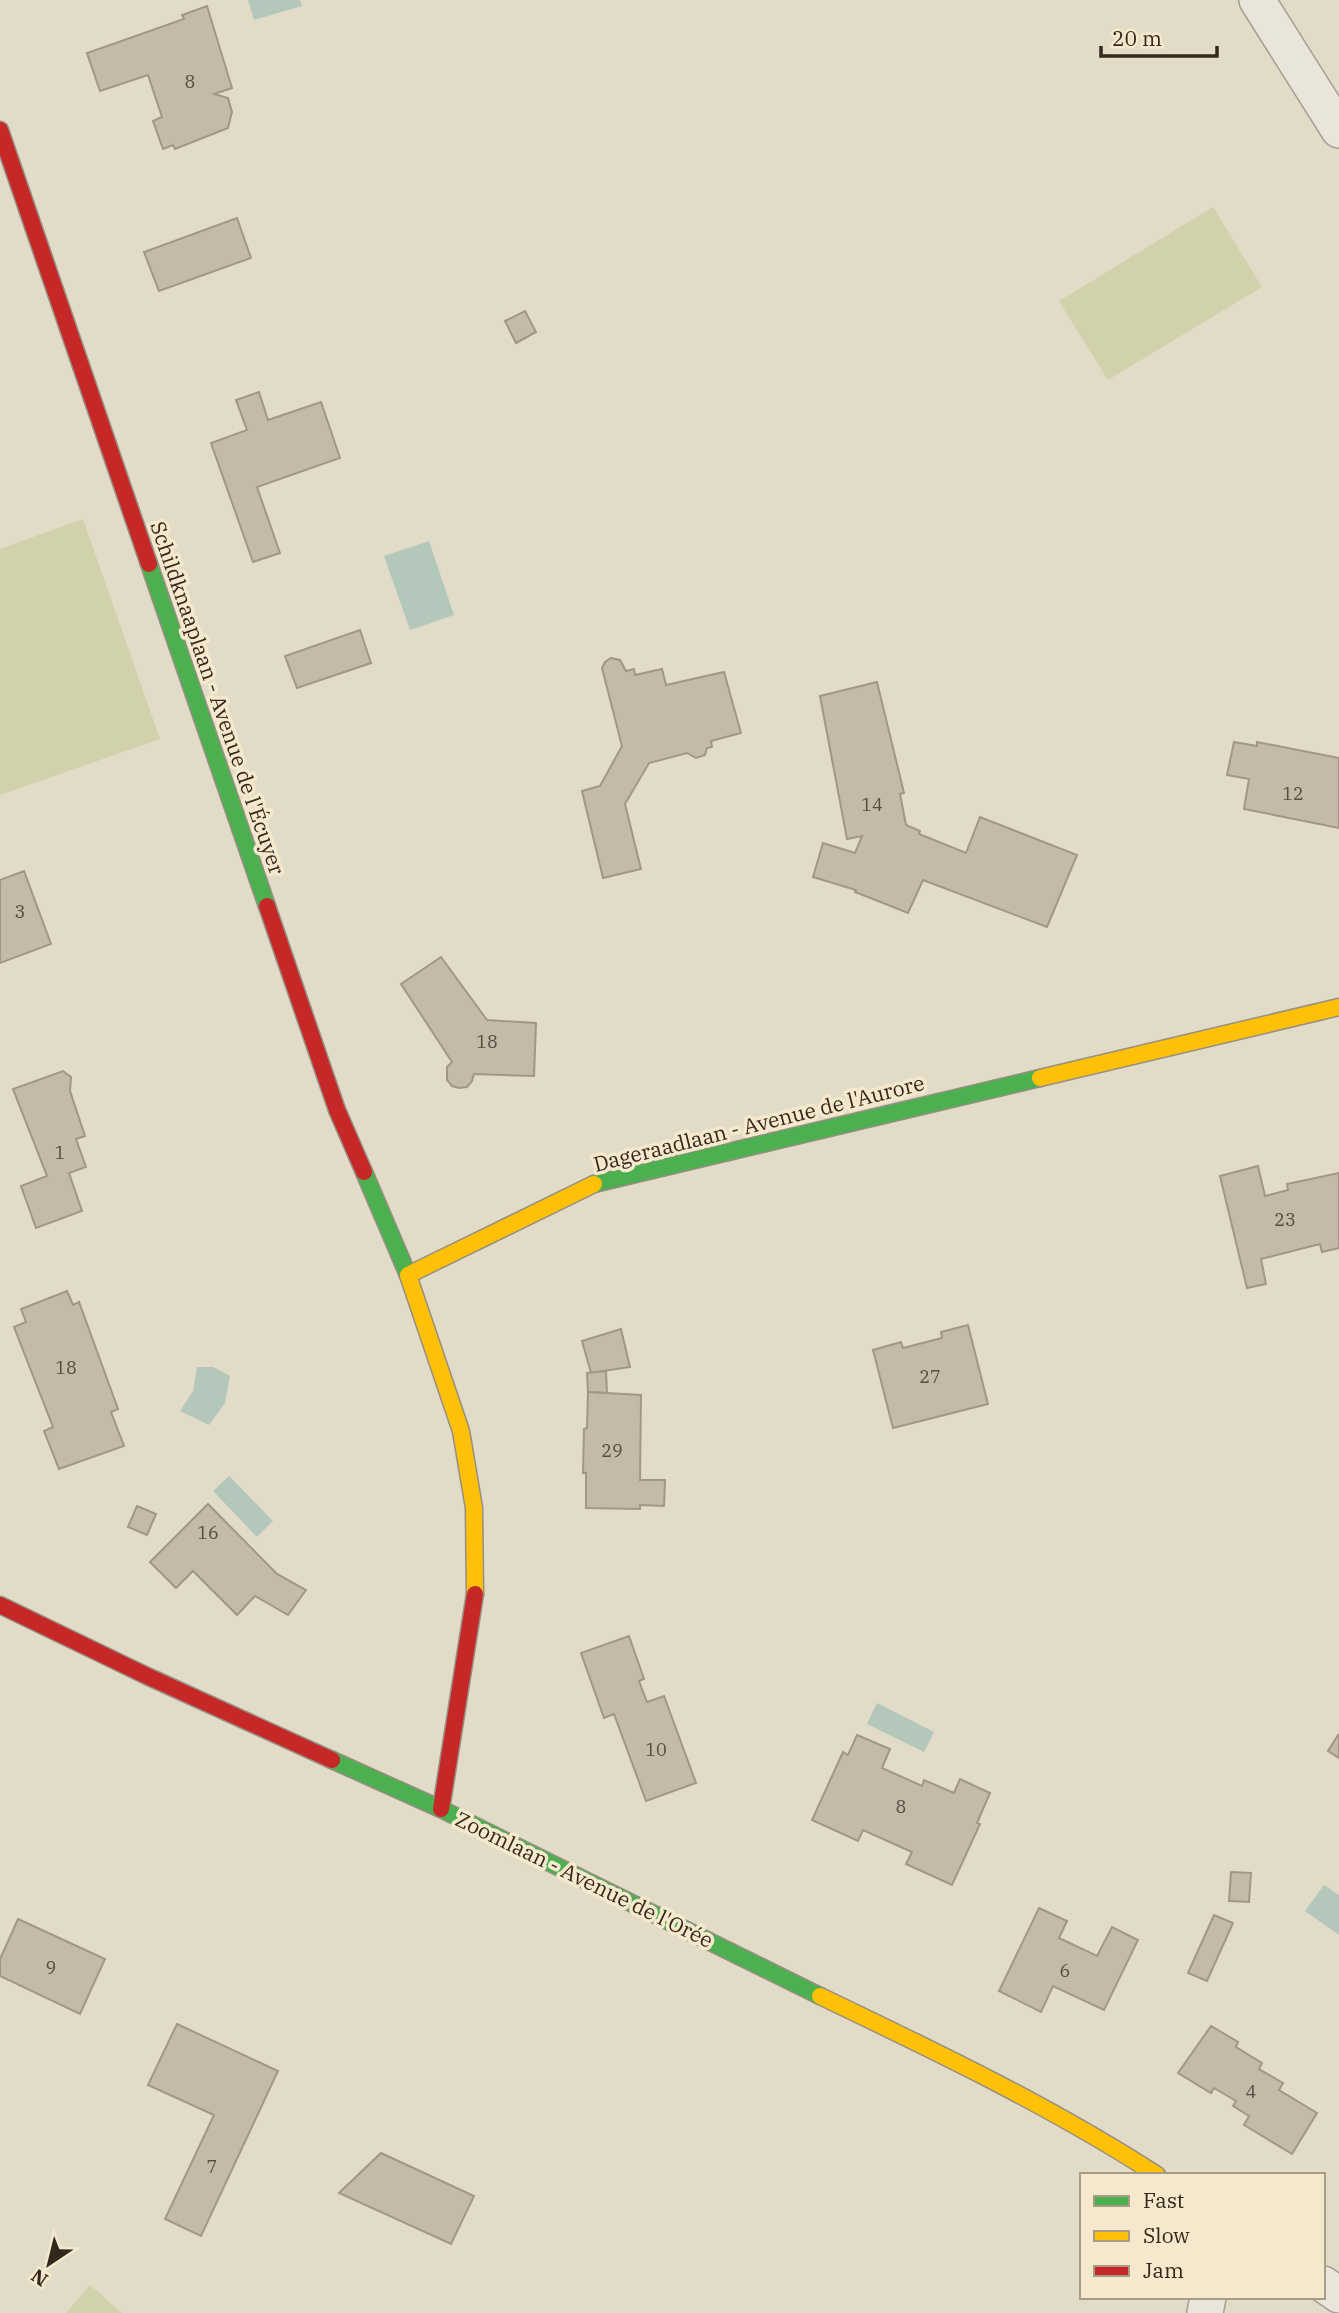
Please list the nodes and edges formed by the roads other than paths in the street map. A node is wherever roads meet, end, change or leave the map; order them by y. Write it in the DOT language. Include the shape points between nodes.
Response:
graph roads {
  1 [pos="1257,0"];
  2 [pos="0,130"];
  3 [pos="1339,130"];
  4 [pos="1339,1007"];
  5 [pos="408,1275"];
  6 [pos="0,1605"];
  7 [pos="441,1809"];
  8 [pos="1154,2173"];
  1 -- 3 [label="street"];
  2 -- 5 [label="street, Schildknaaplaan - Avenue de l'Écuyer" via="337,1110"];
  4 -- 5 [label="street, Dageraadlaan - Avenue de l'Aurore" via="597,1183"];
  5 -- 7 [label="street" via="461,1431 474,1508 475,1592"];
  6 -- 7 [label="street, Zoomlaan - Avenue de l'Orée"];
  7 -- 8 [label="street, Zoomlaan - Avenue de l'Orée" via="964,2065 1098,2137"];
}
